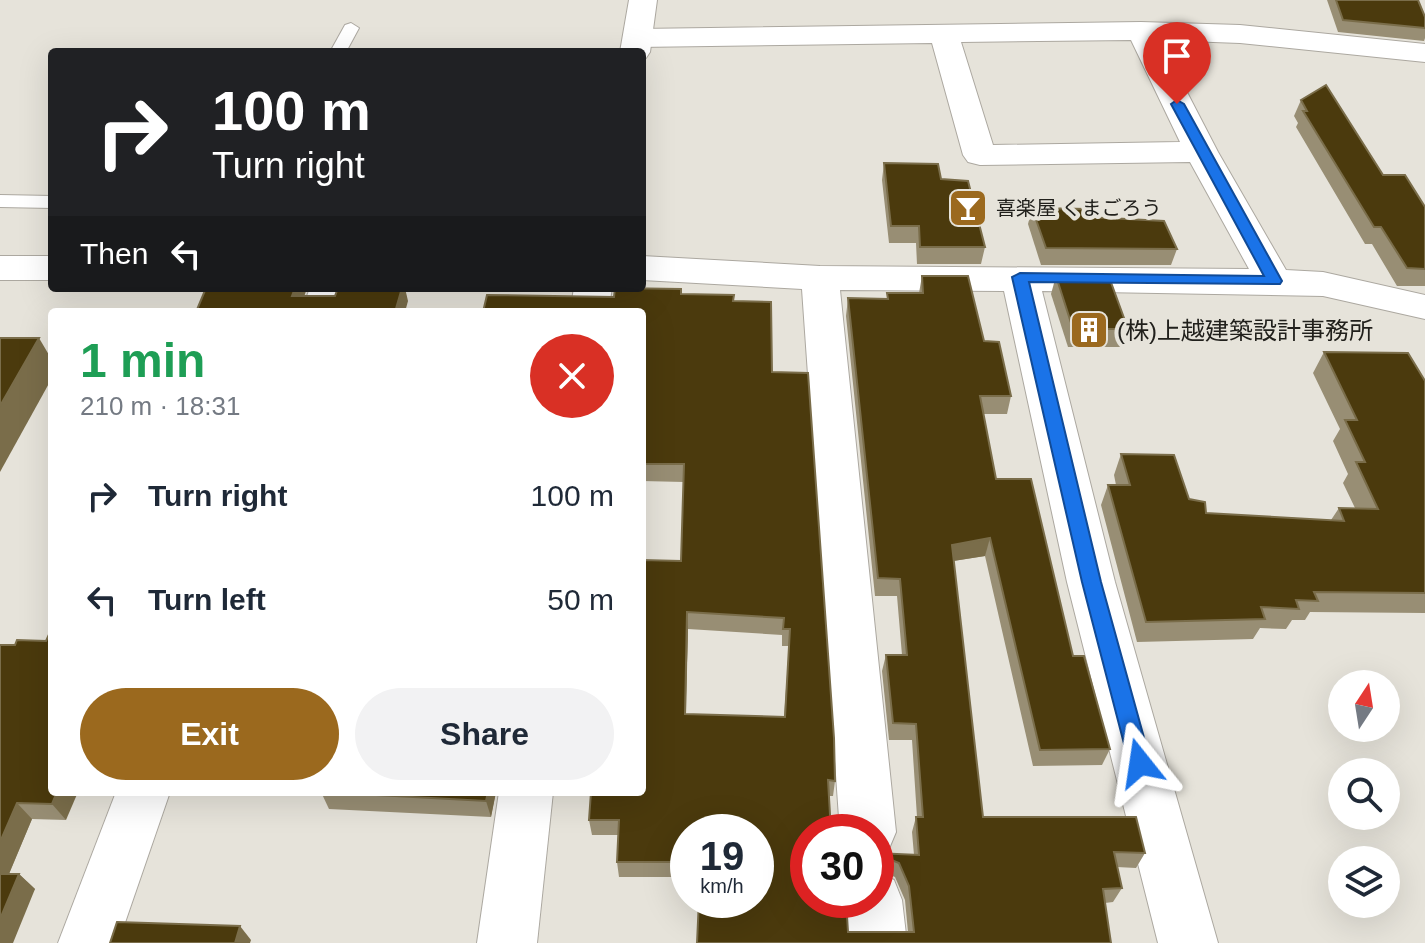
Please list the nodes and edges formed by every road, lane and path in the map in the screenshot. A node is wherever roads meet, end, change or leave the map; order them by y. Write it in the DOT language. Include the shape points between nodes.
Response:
graph roads {
  1 [pos="643,0"];
  2 [pos="351,28"];
  3 [pos="1141,31"];
  4 [pos="944,35"];
  5 [pos="636,45"];
  6 [pos="340,48"];
  7 [pos="1425,53"];
  8 [pos="1201,152"];
  9 [pos="0,201"];
  10 [pos="48,202"];
  11 [pos="0,268"];
  12 [pos="48,268"];
  13 [pos="646,268"];
  14 [pos="1020,277"];
  15 [pos="820,278"];
  16 [pos="1274,281"];
  17 [pos="1425,307"];
  18 [pos="142,796"];
  19 [pos="525,796"];
  20 [pos="866,814"];
  21 [pos="875,918"];
  22 [pos="88,943"];
  23 [pos="507,943"];
  24 [pos="877,943"];
  25 [pos="1188,943"];
  1 -- 5 [label="street"];
  2 -- 6 [label="lane"];
  3 -- 4 [label="street"];
  3 -- 7 [label="street" via="1240,34"];
  3 -- 8 [label="street"];
  4 -- 5 [label="street" via="830,24"];
  4 -- 8 [label="street" via="980,155"];
  8 -- 16 [label="street"];
  9 -- 10 [label="lane"];
  11 -- 12 [label="street"];
  13 -- 15 [label="street"];
  14 -- 15 [label="street"];
  14 -- 16 [label="street"];
  14 -- 25 [label="street" via="1091,582"];
  15 -- 20 [label="street"];
  16 -- 17 [label="street" via="1323,284"];
  18 -- 22 [label="street"];
  19 -- 23 [label="street"];
  21 -- 24 [label="street"];
}
